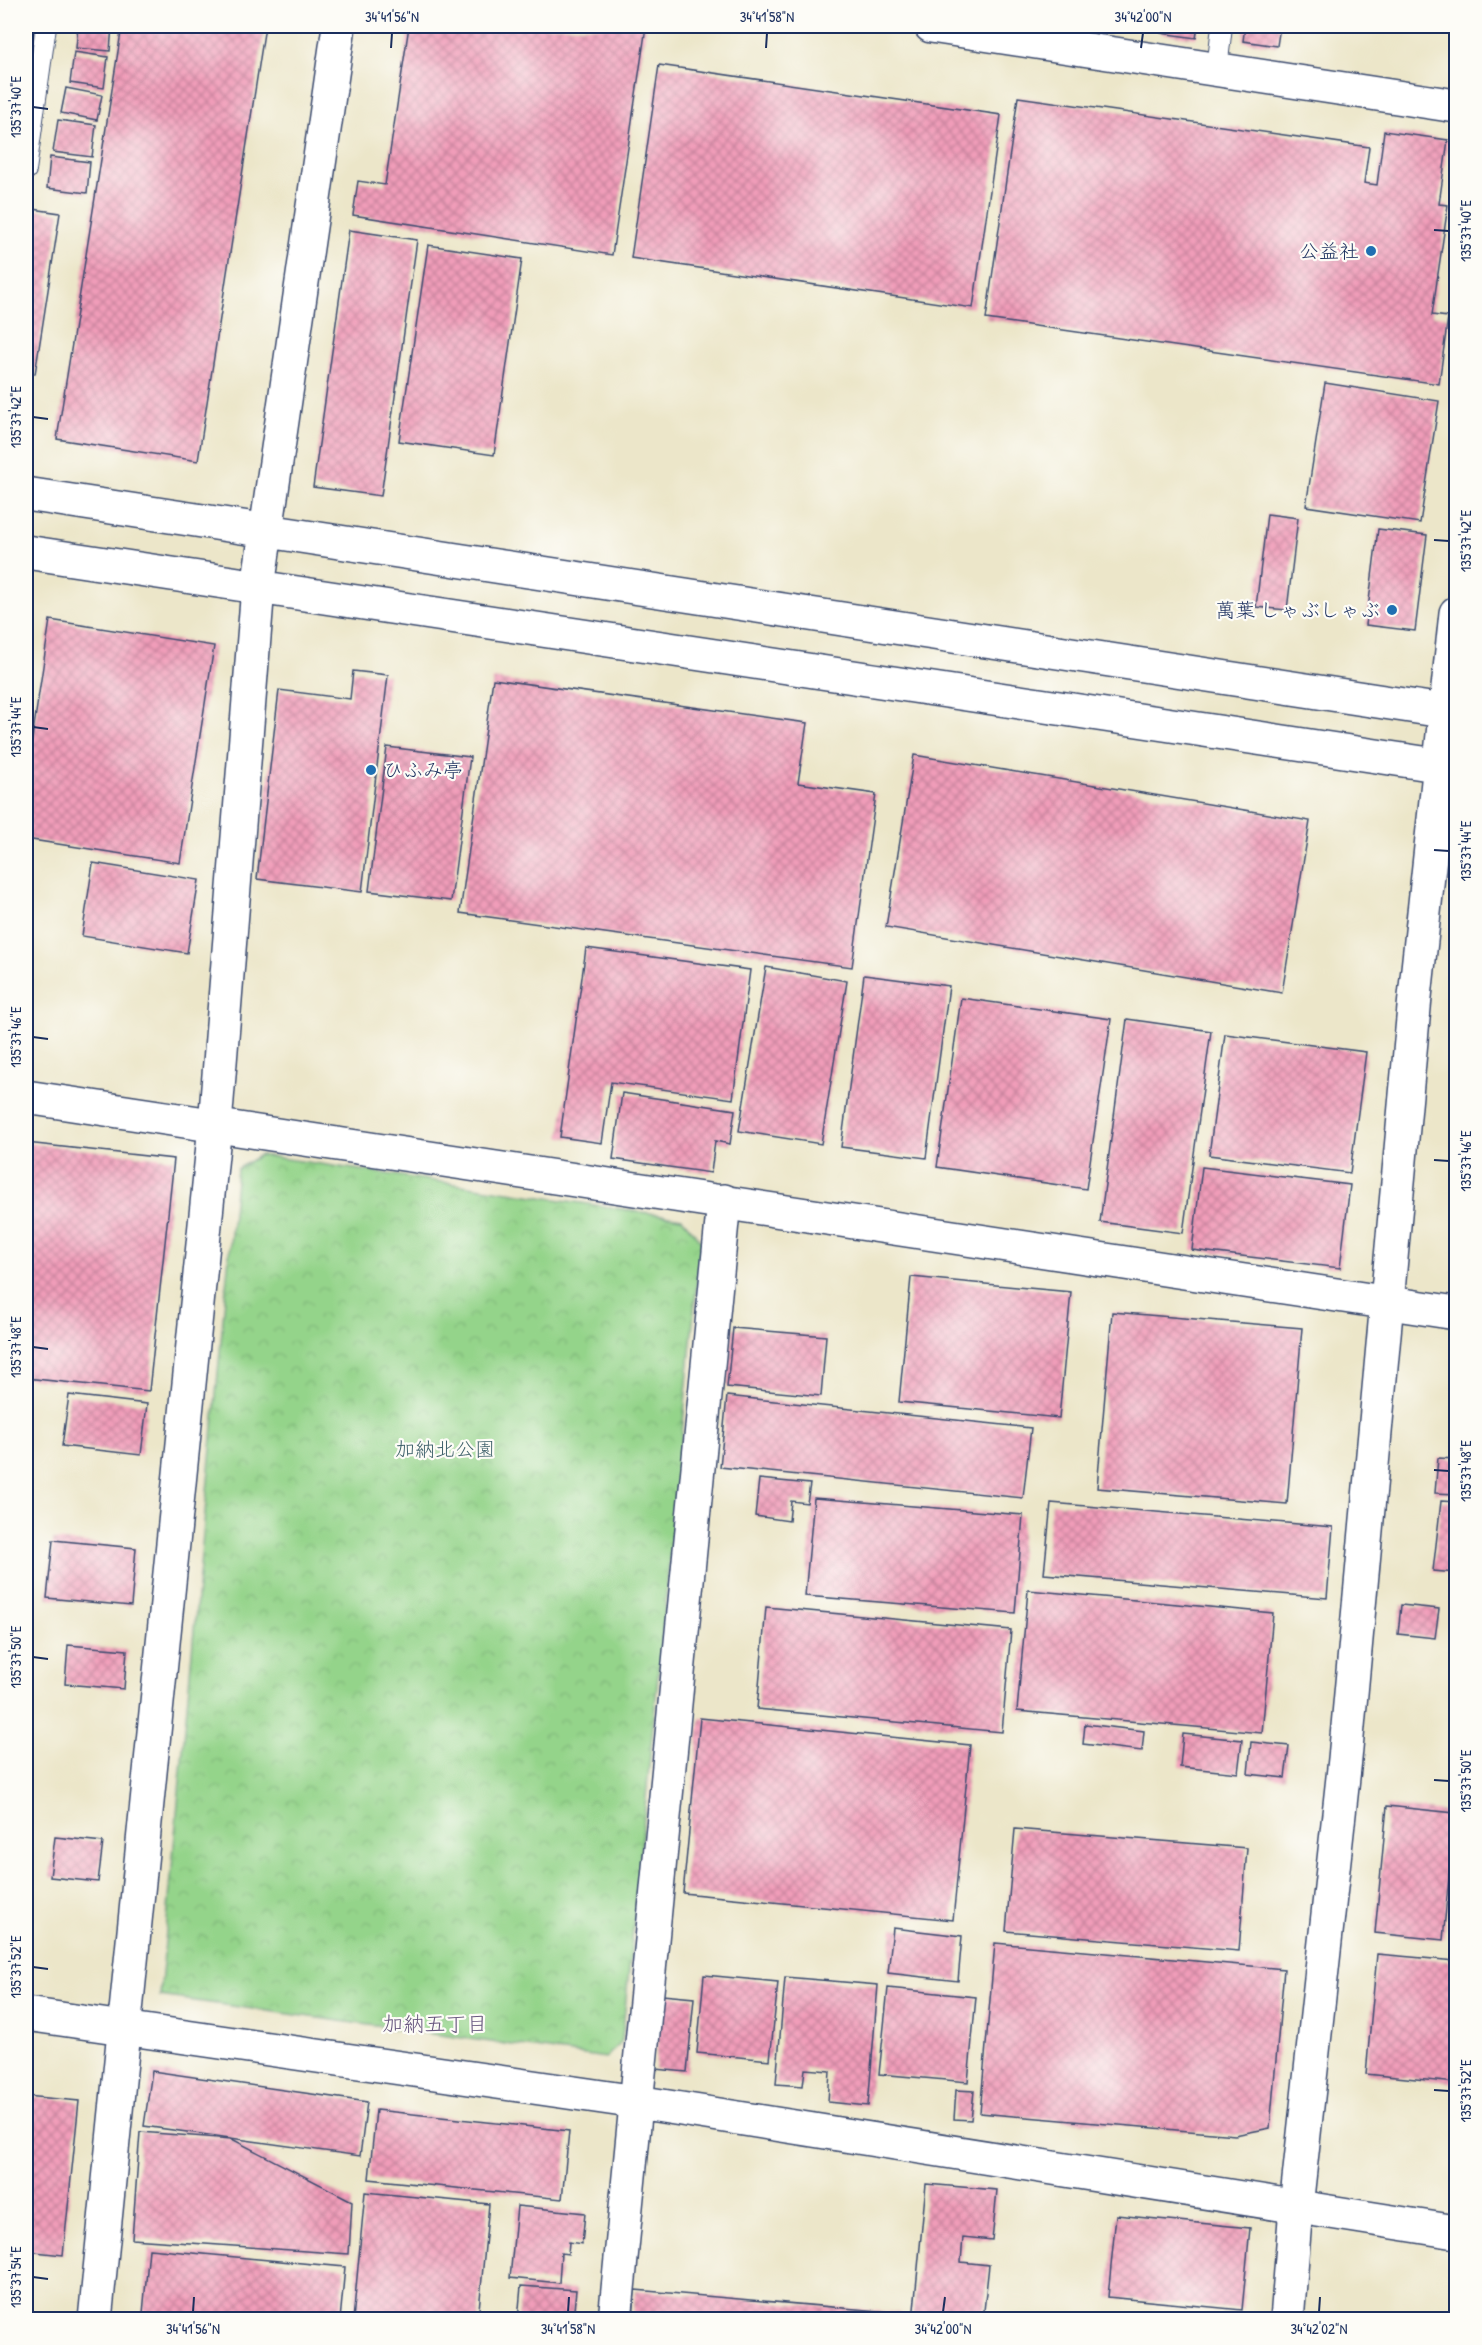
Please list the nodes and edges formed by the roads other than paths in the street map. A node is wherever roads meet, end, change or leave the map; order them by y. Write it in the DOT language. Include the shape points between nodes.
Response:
graph roads {
  1 [pos="45,26"];
  2 [pos="339,26"];
  3 [pos="931,26"];
  4 [pos="1222,26"];
  5 [pos="1051,35"];
  6 [pos="1217,69"];
  7 [pos="1456,106"];
  8 [pos="26,170"];
  9 [pos="26,494"];
  10 [pos="266,530"];
  11 [pos="26,552"];
  12 [pos="258,587"];
  13 [pos="1456,613"];
  14 [pos="1452,712"];
  15 [pos="1448,766"];
  16 [pos="26,1097"];
  17 [pos="215,1125"];
  18 [pos="724,1201"];
  19 [pos="1387,1302"];
  20 [pos="1456,1313"];
  21 [pos="26,2014"];
  22 [pos="124,2030"];
  23 [pos="637,2102"];
  24 [pos="1296,2207"];
  25 [pos="1456,2232"];
  26 [pos="95,2319"];
  27 [pos="615,2319"];
  28 [pos="1287,2319"];
  1 -- 8 [label="lane"];
  2 -- 10 [label="street"];
  3 -- 5 [label="street"];
  4 -- 6 [label="lane"];
  5 -- 6 [label="street"];
  6 -- 7 [label="street"];
  9 -- 10 [label="street"];
  10 -- 12 [label="street"];
  10 -- 14 [label="street"];
  11 -- 12 [label="street"];
  12 -- 15 [label="street"];
  12 -- 17 [label="street"];
  13 -- 14 [label="street"];
  14 -- 15 [label="street"];
  15 -- 19 [label="street" via="1414,1008"];
  16 -- 17 [label="street"];
  17 -- 18 [label="street"];
  17 -- 22 [label="street"];
  18 -- 19 [label="street"];
  18 -- 23 [label="street"];
  19 -- 20 [label="street"];
  19 -- 24 [label="street" via="1345,1760"];
  21 -- 22 [label="street"];
  22 -- 23 [label="street"];
  22 -- 26 [label="street"];
  23 -- 24 [label="street"];
  23 -- 27 [label="street"];
  24 -- 25 [label="street"];
  24 -- 28 [label="street"];
}
